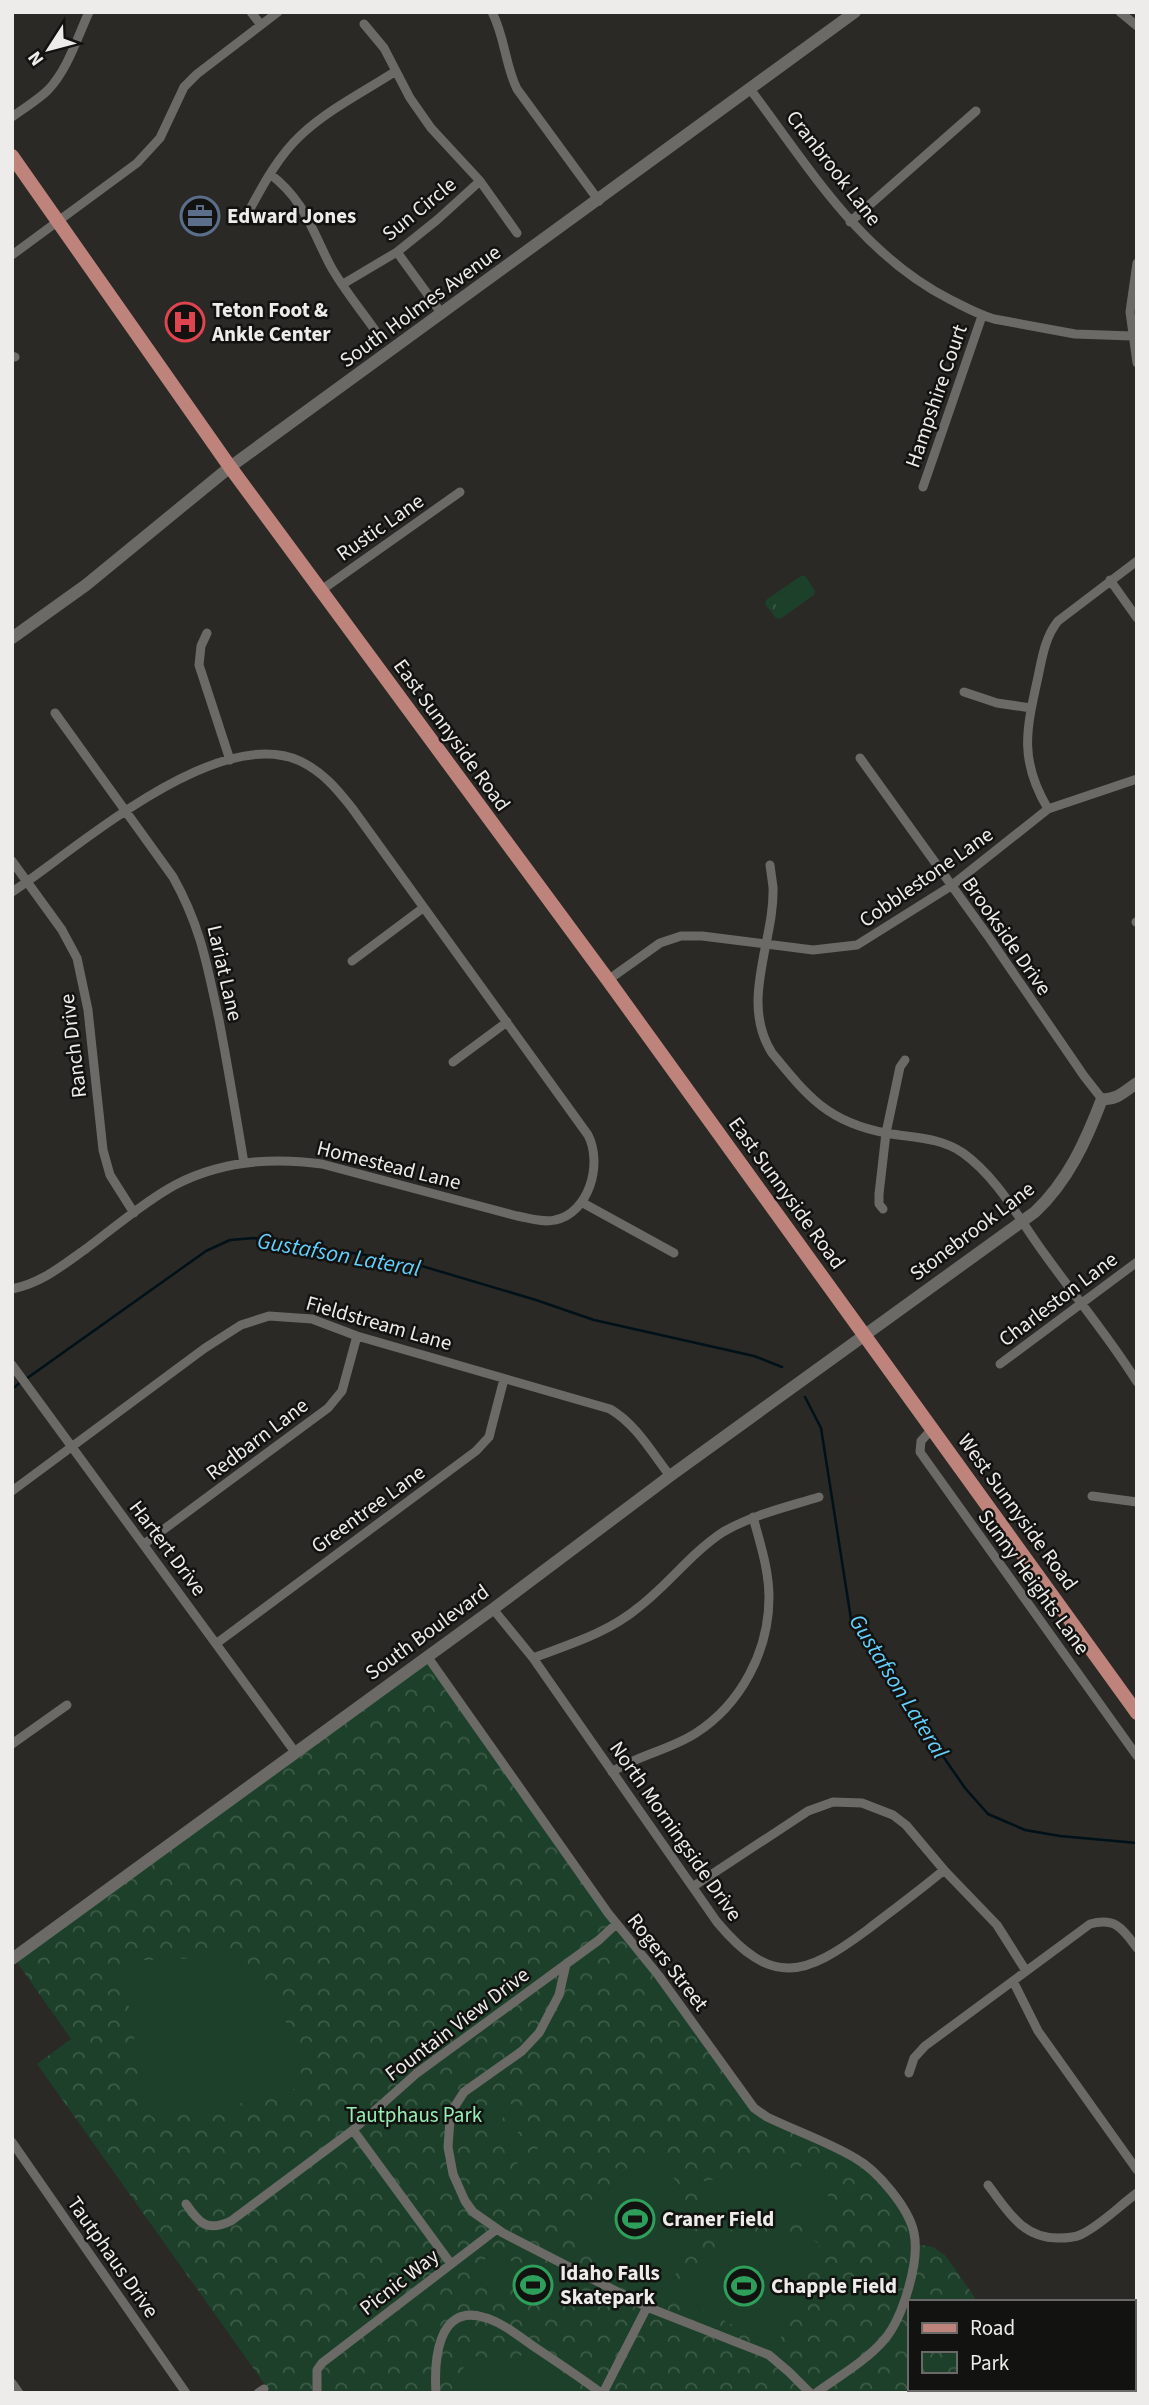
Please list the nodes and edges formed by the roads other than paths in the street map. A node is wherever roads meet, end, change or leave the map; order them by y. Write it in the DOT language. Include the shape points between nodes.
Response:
graph roads {
  1 [pos="89,12"];
  2 [pos="251,12"];
  3 [pos="278,12"];
  4 [pos="492,12"];
  5 [pos="855,12"];
  6 [pos="1120,12"];
  7 [pos="364,24"];
  8 [pos="261,25"];
  9 [pos="1137,26"];
  10 [pos="396,71"];
  11 [pos="750,89"];
  12 [pos="976,111"];
  13 [pos="12,117"];
  14 [pos="12,156"];
  15 [pos="271,174"];
  16 [pos="480,181"];
  17 [pos="598,201"];
  18 [pos="244,220"];
  19 [pos="59,222"];
  20 [pos="850,222"];
  21 [pos="517,233"];
  22 [pos="397,252"];
  23 [pos="12,255"];
  24 [pos="1137,262"];
  25 [pos="343,284"];
  26 [pos="442,314"];
  27 [pos="982,316"];
  28 [pos="377,333"];
  29 [pos="1132,336"];
  30 [pos="1137,363"];
  31 [pos="230,467"];
  32 [pos="923,487"];
  33 [pos="460,492"];
  34 [pos="1137,561"];
  35 [pos="1110,580"];
  36 [pos="320,591"];
  37 [pos="1137,618"];
  38 [pos="207,633"];
  39 [pos="12,638"];
  40 [pos="964,692"];
  41 [pos="1031,708"];
  42 [pos="55,713"];
  43 [pos="860,758"];
  44 [pos="230,760"];
  45 [pos="1137,779"];
  46 [pos="1048,809"];
  47 [pos="126,810"];
  48 [pos="12,862"];
  49 [pos="770,865"];
  50 [pos="27,882"];
  51 [pos="951,886"];
  52 [pos="12,892"];
  53 [pos="423,908"];
  54 [pos="765,943"];
  55 [pos="352,961"];
  56 [pos="608,980"];
  57 [pos="507,1022"];
  58 [pos="905,1060"];
  59 [pos="453,1062"];
  60 [pos="1137,1083"];
  61 [pos="1102,1099"];
  62 [pos="886,1133"];
  63 [pos="244,1163"];
  64 [pos="580,1206"];
  65 [pos="883,1209"];
  66 [pos="134,1213"];
  67 [pos="1021,1222"];
  68 [pos="674,1253"];
  69 [pos="1137,1262"];
  70 [pos="12,1289"];
  71 [pos="1080,1303"];
  72 [pos="357,1336"];
  73 [pos="863,1336"];
  74 [pos="1000,1364"];
  75 [pos="12,1365"];
  76 [pos="504,1378"];
  77 [pos="1137,1382"];
  78 [pos="932,1429"];
  79 [pos="72,1448"];
  80 [pos="670,1476"];
  81 [pos="12,1491"];
  82 [pos="1091,1496"];
  83 [pos="819,1497"];
  84 [pos="1137,1502"];
  85 [pos="753,1517"];
  86 [pos="144,1544"];
  87 [pos="493,1609"];
  88 [pos="217,1643"];
  89 [pos="427,1656"];
  90 [pos="533,1658"];
  91 [pos="67,1705"];
  92 [pos="1137,1713"];
  93 [pos="12,1744"];
  94 [pos="295,1752"];
  95 [pos="1137,1756"];
  96 [pos="612,1772"];
  97 [pos="943,1870"];
  98 [pos="694,1886"];
  99 [pos="616,1924"];
  100 [pos="1137,1948"];
  101 [pos="12,1959"];
  102 [pos="566,1964"];
  103 [pos="1026,1971"];
  104 [pos="1013,1981"];
  105 [pos="909,2073"];
  106 [pos="353,2130"];
  107 [pos="12,2142"];
  108 [pos="1137,2170"];
  109 [pos="988,2185"];
  110 [pos="1137,2193"];
  111 [pos="186,2204"];
  112 [pos="497,2229"];
  113 [pos="451,2264"];
  114 [pos="647,2307"];
  115 [pos="12,2384"];
  116 [pos="19,2393"];
  117 [pos="186,2393"];
  118 [pos="317,2393"];
  119 [pos="436,2393"];
  120 [pos="602,2393"];
  121 [pos="810,2393"];
  122 [pos="816,2393"];
  1 -- 13 [label="street" via="56,80"];
  2 -- 8 [label="street"];
  3 -- 8 [label="street"];
  4 -- 17 [label="street" via="517,89"];
  5 -- 11 [label="street, South Holmes Avenue"];
  6 -- 9 [label="street"];
  7 -- 10 [label="street, Sun Circle"];
  8 -- 19 [label="street" via="184,87 160,138 137,163"];
  10 -- 15 [label="street" via="299,136"];
  10 -- 16 [label="street, Sun Circle" via="431,128"];
  11 -- 17 [label="street, South Holmes Avenue"];
  11 -- 20 [label="street, Cranbrook Lane"];
  12 -- 20 [label="street"];
  14 -- 19 [label="main road, East Sunnyside Road"];
  15 -- 18 [label="street"];
  15 -- 25 [label="street" via="298,201"];
  16 -- 21 [label="street"];
  16 -- 22 [label="street, Sun Circle"];
  17 -- 26 [label="street, South Holmes Avenue"];
  19 -- 23 [label="street"];
  19 -- 31 [label="main road, East Sunnyside Road"];
  20 -- 27 [label="street, Cranbrook Lane" via="900,269"];
  22 -- 25 [label="street, Sun Circle"];
  22 -- 26 [label="street"];
  24 -- 29 [label="street"];
  25 -- 28 [label="street"];
  26 -- 31 [label="street, South Holmes Avenue"];
  27 -- 29 [label="street, Cranbrook Lane" via="1075,334"];
  27 -- 32 [label="street, Hampshire Court"];
  29 -- 30 [label="street"];
  31 -- 36 [label="main road, East Sunnyside Road"];
  31 -- 39 [label="street, South Holmes Avenue" via="86,585"];
  33 -- 36 [label="street, Rustic Lane"];
  34 -- 35 [label="street"];
  35 -- 37 [label="street"];
  35 -- 41 [label="street" via="1052,629"];
  36 -- 56 [label="main road, East Sunnyside Road"];
  38 -- 44 [label="street" via="199,665"];
  40 -- 41 [label="street"];
  41 -- 46 [label="street" via="1029,766"];
  42 -- 47 [label="street, Lariat Lane"];
  43 -- 51 [label="street, Brookside Drive"];
  44 -- 47 [label="street" via="191,774"];
  44 -- 53 [label="street" via="271,754 319,771 352,808"];
  45 -- 46 [label="street, Cobblestone Lane"];
  46 -- 51 [label="street, Cobblestone Lane"];
  47 -- 50 [label="street"];
  47 -- 63 [label="street, Lariat Lane" via="173,877 198,927"];
  48 -- 50 [label="street, Ranch Drive"];
  49 -- 54 [label="street" via="773,888"];
  50 -- 52 [label="street"];
  50 -- 66 [label="street, Ranch Drive" via="77,958 88,1010 103,1150 110,1175"];
  51 -- 54 [label="street, Cobblestone Lane" via="857,945 813,950"];
  51 -- 61 [label="street, Brookside Drive"];
  53 -- 55 [label="street"];
  53 -- 57 [label="street"];
  54 -- 56 [label="street, Cobblestone Lane" via="681,936 660,943"];
  54 -- 62 [label="street" via="758,1003 772,1053 822,1108 850,1124"];
  56 -- 73 [label="main road, East Sunnyside Road"];
  57 -- 59 [label="street"];
  57 -- 64 [label="street" via="593,1144 594,1165"];
  58 -- 62 [label="street"];
  60 -- 61 [label="street" via="1110,1100"];
  61 -- 67 [label="street, Stonebrook Lane" via="1062,1182"];
  62 -- 65 [label="street" via="879,1194"];
  62 -- 67 [label="street" via="922,1137 962,1152 986,1174"];
  63 -- 64 [label="street, Homestead Lane" via="322,1164 545,1221 564,1218"];
  63 -- 66 [label="street, Homestead Lane" via="205,1172 174,1186"];
  64 -- 68 [label="street"];
  66 -- 70 [label="street, Homestead Lane" via="41,1280"];
  67 -- 71 [label="street"];
  67 -- 73 [label="street, Stonebrook Lane"];
  69 -- 71 [label="street, Charleston Lane"];
  71 -- 74 [label="street, Charleston Lane"];
  71 -- 77 [label="street"];
  72 -- 76 [label="street, Fieldstream Lane"];
  72 -- 79 [label="street, Fieldstream Lane" via="299,1317 269,1316 241,1325"];
  72 -- 86 [label="street, Redbarn Lane" via="342,1391 328,1408"];
  73 -- 78 [label="main road, West Sunnyside Road"];
  73 -- 80 [label="street, South Boulevard"];
  75 -- 79 [label="street, Hartert Drive"];
  76 -- 80 [label="street, Fieldstream Lane" via="610,1409 633,1428"];
  76 -- 88 [label="street, Greentree Lane" via="489,1437 477,1451"];
  78 -- 92 [label="main road, West Sunnyside Road"];
  78 -- 95 [label="street, Sunny Heights Lane" via="920,1441 920,1452"];
  79 -- 81 [label="street, Fieldstream Lane"];
  79 -- 86 [label="street, Hartert Drive"];
  80 -- 87 [label="street, South Boulevard"];
  82 -- 84 [label="street"];
  83 -- 85 [label="street"];
  85 -- 90 [label="street" via="703,1547 623,1620"];
  85 -- 96 [label="street" via="767,1572 768,1617 764,1639 741,1692 697,1732"];
  86 -- 88 [label="street, Hartert Drive"];
  87 -- 89 [label="street, South Boulevard"];
  87 -- 90 [label="street, North Morningside Drive"];
  88 -- 94 [label="street, Hartert Drive"];
  89 -- 94 [label="street, South Boulevard"];
  89 -- 99 [label="street, Rogers Street"];
  90 -- 96 [label="street, North Morningside Drive"];
  91 -- 93 [label="street"];
  94 -- 101 [label="street, South Boulevard"];
  96 -- 98 [label="street, North Morningside Drive"];
  97 -- 98 [label="street" via="894,1815 862,1802 846,1801 808,1811"];
  97 -- 98 [label="street, North Morningside Drive" via="836,1953 801,1968 778,1967 744,1950 717,1922"];
  97 -- 103 [label="street" via="998,1925"];
  99 -- 102 [label="street, Fountain View Drive"];
  99 -- 122 [label="street, Rogers Street" via="754,2108 856,2158 875,2173 905,2211 914,2231 905,2300 896,2322 885,2339"];
  100 -- 103 [label="street" via="1118,1926 1104,1920 1090,1924"];
  102 -- 106 [label="street, Fountain View Drive" via="417,2073"];
  102 -- 112 [label="street" via="559,1995 539,2033 522,2051 464,2092 450,2120 448,2147 458,2190 473,2212"];
  103 -- 104 [label="street"];
  104 -- 105 [label="street" via="925,2046"];
  104 -- 108 [label="street" via="1038,2031"];
  106 -- 111 [label="street, Fountain View Drive" via="218,2227 207,2226"];
  106 -- 113 [label="street"];
  107 -- 117 [label="street, Tautphaus Drive"];
  109 -- 110 [label="street" via="1024,2228 1046,2238 1082,2234"];
  112 -- 113 [label="street, Picnic Way"];
  112 -- 114 [label="street"];
  113 -- 118 [label="street, Picnic Way" via="322,2363 317,2370"];
  114 -- 120 [label="street"];
  114 -- 121 [label="street" via="769,2356"];
  115 -- 116 [label="street"];
  119 -- 120 [label="street" via="436,2361 443,2333 452,2322 475,2315 519,2337"];
}
